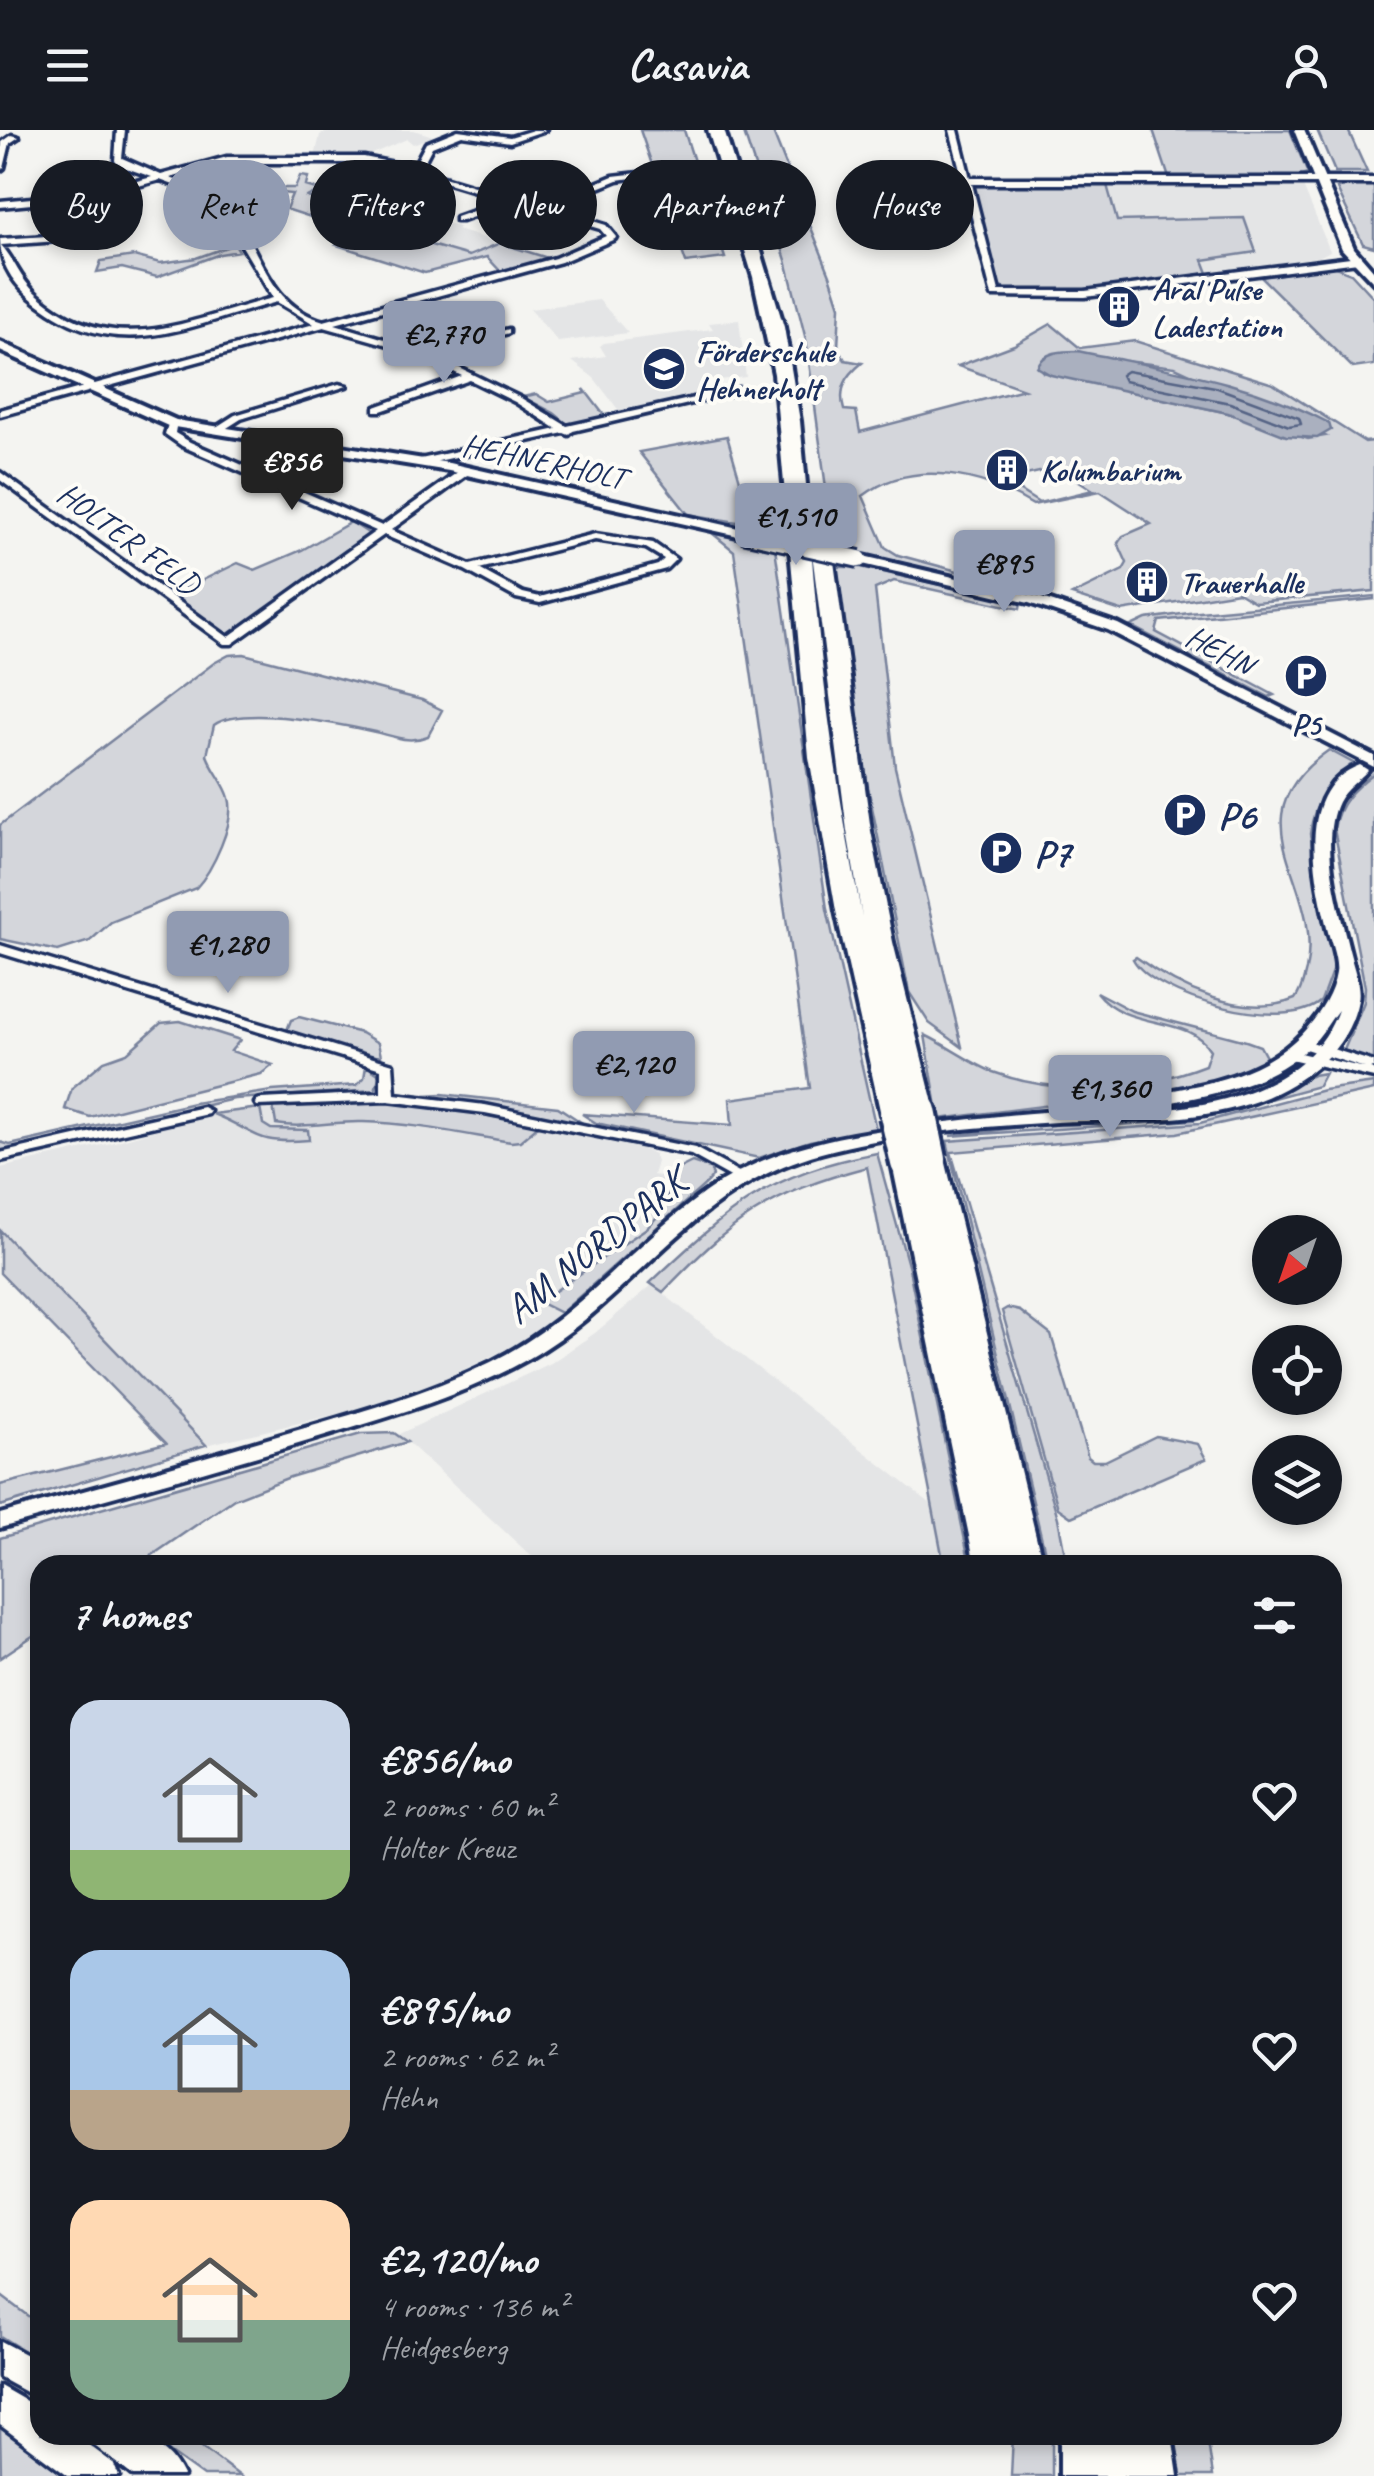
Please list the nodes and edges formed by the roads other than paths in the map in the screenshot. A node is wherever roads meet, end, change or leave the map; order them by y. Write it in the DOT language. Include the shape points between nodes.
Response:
graph roads {
  1 [pos="122,130"];
  2 [pos="542,130"];
  3 [pos="716,130"];
  4 [pos="735,130"];
  5 [pos="954,130"];
  6 [pos="1299,130"];
  7 [pos="15,137"];
  8 [pos="310,160"];
  9 [pos="422,160"];
  10 [pos="961,160"];
  11 [pos="0,168"];
  12 [pos="162,177"];
  13 [pos="974,181"];
  14 [pos="1322,181"];
  15 [pos="1374,181"];
  16 [pos="0,204"];
  17 [pos="974,212"];
  18 [pos="476,213"];
  19 [pos="460,219"];
  20 [pos="597,226"];
  21 [pos="30,242"];
  22 [pos="0,244"];
  23 [pos="597,244"];
  24 [pos="583,250"];
  25 [pos="1366,260"];
  26 [pos="1280,266"];
  27 [pos="1374,279"];
  28 [pos="278,300"];
  29 [pos="325,325"];
  30 [pos="506,331"];
  31 [pos="0,346"];
  32 [pos="424,354"];
  33 [pos="470,377"];
  34 [pos="342,386"];
  35 [pos="98,388"];
  36 [pos="739,391"];
  37 [pos="378,409"];
  38 [pos="0,413"];
  39 [pos="173,423"];
  40 [pos="215,431"];
  41 [pos="568,432"];
  42 [pos="420,462"];
  43 [pos="466,471"];
  44 [pos="0,475"];
  45 [pos="382,531"];
  46 [pos="859,559"];
  47 [pos="469,568"];
  48 [pos="1367,766"];
  49 [pos="0,949"];
  50 [pos="1346,968"];
  51 [pos="1298,1049"];
  52 [pos="1321,1058"];
  53 [pos="1374,1066"];
  54 [pos="1374,1074"];
  55 [pos="388,1096"];
  56 [pos="262,1103"];
  57 [pos="203,1111"];
  58 [pos="908,1113"];
  59 [pos="1072,1116"];
  60 [pos="0,1156"];
  61 [pos="919,1161"];
  62 [pos="741,1177"];
  63 [pos="0,1521"];
  64 [pos="990,1555"];
  65 [pos="1023,1555"];
  66 [pos="0,2358"];
  67 [pos="30,2377"];
  68 [pos="0,2404"];
  69 [pos="30,2424"];
  70 [pos="59,2445"];
  71 [pos="123,2445"];
  72 [pos="1082,2445"];
  73 [pos="1125,2445"];
  74 [pos="1151,2445"];
  75 [pos="99,2476"];
  76 [pos="163,2476"];
  77 [pos="1082,2476"];
  78 [pos="1125,2476"];
  79 [pos="1156,2476"];
  1 -- 12 [label="street" via="118,158"];
  2 -- 9 [label="street" via="510,140 461,132 429,145"];
  3 -- 58 [label="highway" via="775,328 819,739 872,1022"];
  4 -- 58 [label="highway" via="792,327 806,402 859,831"];
  5 -- 10 [label="street"];
  6 -- 14 [label="street"];
  7 -- 11 [label="street" via="6,142"];
  8 -- 12 [label="street" via="227,160"];
  12 -- 16 [label="street" via="95,195"];
  12 -- 28 [label="street" via="223,207"];
  13 -- 14 [label="street"];
  14 -- 15 [label="street"];
  14 -- 25 [label="street"];
  17 -- 26 [label="street" via="995,294 1085,294"];
  18 -- 19 [label="street"];
  20 -- 23 [label="street" via="612,234"];
  21 -- 22 [label="street"];
  22 -- 28 [label="street" via="33,296 71,320 116,334 148,334"];
  24 -- 29 [label="street"];
  25 -- 26 [label="street"];
  25 -- 26 [label="street"];
  25 -- 27 [label="street"];
  28 -- 29 [label="street"];
  29 -- 32 [label="street"];
  29 -- 35 [label="street"];
  30 -- 32 [label="street"];
  31 -- 35 [label="street, HEHNERHOLT"];
  32 -- 33 [label="street"];
  33 -- 37 [label="street"];
  33 -- 41 [label="street"];
  34 -- 40 [label="street" via="238,417"];
  35 -- 38 [label="street"];
  35 -- 39 [label="street, HEHNERHOLT"];
  36 -- 41 [label="street"];
  39 -- 40 [label="street, HEHNERHOLT"];
  39 -- 45 [label="street" via="170,434 186,444"];
  40 -- 42 [label="street, HEHNERHOLT"];
  41 -- 42 [label="street"];
  42 -- 43 [label="street, HEHNERHOLT"];
  43 -- 45 [label="street"];
  43 -- 46 [label="street, HEHNERHOLT, bridge"];
  44 -- 45 [label="street, HOLTER FELD" via="228,642"];
  45 -- 47 [label="street"];
  46 -- 48 [label="street, HEHN" via="1034,600 1113,627"];
  47 -- 47 [label="street" via="540,600 671,559 649,545 595,538"];
  48 -- 50 [label="street" via="1332,798 1322,833"];
  49 -- 55 [label="street" via="388,1068"];
  50 -- 51 [label="street, AM NORDPARK" via="1329,1013"];
  50 -- 52 [label="street" via="1348,1016"];
  51 -- 52 [label="street"];
  51 -- 59 [label="street, AM NORDPARK" via="1261,1073 1214,1090"];
  52 -- 53 [label="street"];
  52 -- 54 [label="street"];
  52 -- 59 [label="street, AM NORDPARK" via="1274,1087 1212,1106 1148,1116"];
  55 -- 56 [label="street"];
  55 -- 62 [label="street" via="664,1144"];
  57 -- 60 [label="street"];
  58 -- 61 [label="highway, bridge"];
  59 -- 62 [label="street, AM NORDPARK" via="860,1137"];
  61 -- 64 [label="highway"];
  61 -- 65 [label="highway"];
  62 -- 63 [label="street, AM NORDPARK" via="697,1207 555,1334 448,1390"];
  66 -- 67 [label="highway"];
  68 -- 69 [label="highway"];
  70 -- 75 [label="highway"];
  71 -- 76 [label="highway"];
  72 -- 77 [label="highway"];
  73 -- 78 [label="highway"];
  74 -- 79 [label="highway"];
}
